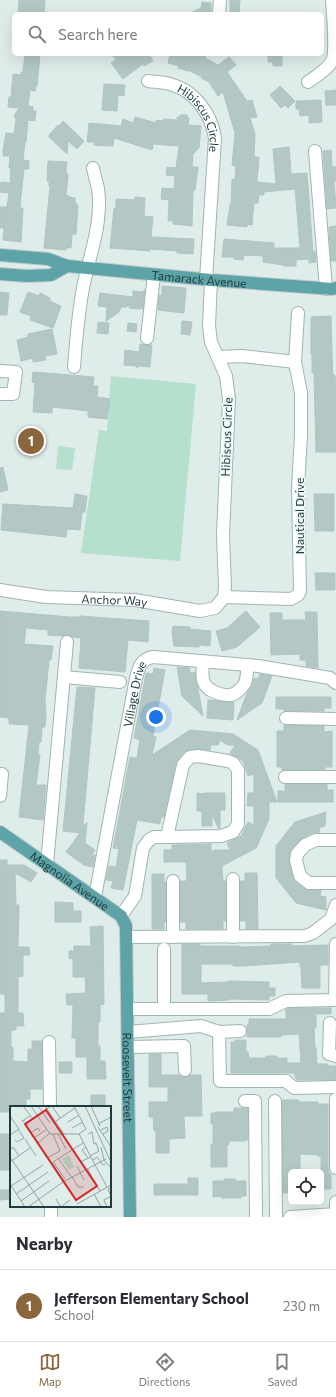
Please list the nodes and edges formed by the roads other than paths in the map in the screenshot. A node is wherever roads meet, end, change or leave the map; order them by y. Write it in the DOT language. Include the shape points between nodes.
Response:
graph roads {
  1 [pos="220,0"];
  2 [pos="332,0"];
  3 [pos="219,12"];
  4 [pos="148,81"];
  5 [pos="308,82"];
  6 [pos="314,151"];
  7 [pos="93,168"];
  8 [pos="0,255"];
  9 [pos="67,266"];
  10 [pos="87,268"];
  11 [pos="0,274"];
  12 [pos="154,275"];
  13 [pos="208,280"];
  14 [pos="332,289"];
  15 [pos="298,313"];
  16 [pos="147,338"];
  17 [pos="219,358"];
  18 [pos="295,362"];
  19 [pos="74,367"];
  20 [pos="0,371"];
  21 [pos="0,394"];
  22 [pos="0,590"];
  23 [pos="224,597"];
  24 [pos="67,642"];
  25 [pos="203,661"];
  26 [pos="248,665"];
  27 [pos="64,677"];
  28 [pos="120,682"];
  29 [pos="336,682"];
  30 [pos="286,718"];
  31 [pos="336,719"];
  32 [pos="2,774"];
  33 [pos="285,777"];
  34 [pos="336,777"];
  35 [pos="0,796"];
  36 [pos="0,832"];
  37 [pos="168,837"];
  38 [pos="336,840"];
  39 [pos="47,864"];
  40 [pos="233,879"];
  41 [pos="172,880"];
  42 [pos="336,883"];
  43 [pos="95,897"];
  44 [pos="336,905"];
  45 [pos="121,916"];
  46 [pos="173,937"];
  47 [pos="233,937"];
  48 [pos="126,938"];
  49 [pos="336,944"];
  50 [pos="164,949"];
  51 [pos="128,1009"];
  52 [pos="164,1009"];
  53 [pos="330,1023"];
  54 [pos="240,1031"];
  55 [pos="128,1032"];
  56 [pos="219,1032"];
  57 [pos="50,1042"];
  58 [pos="128,1047"];
  59 [pos="336,1056"];
  60 [pos="185,1070"];
  61 [pos="336,1087"];
  62 [pos="336,1099"];
  63 [pos="245,1101"];
  64 [pos="275,1101"];
  65 [pos="50,1106"];
  66 [pos="336,1168"];
  67 [pos="336,1202"];
  68 [pos="336,1214"];
  69 [pos="130,1217"];
  70 [pos="256,1217"];
  71 [pos="276,1217"];
  72 [pos="290,1217"];
  1 -- 3 [label="street"];
  2 -- 5 [label="street" via="334,59"];
  4 -- 13 [label="street, Hibiscus Circle" via="169,84 196,98 204,107 213,126 215,138"];
  6 -- 14 [label="street"];
  7 -- 10 [label="street" via="98,189 99,212"];
  8 -- 9 [label="main road, Tamarack Avenue" via="48,259"];
  9 -- 10 [label="main road, Tamarack Avenue"];
  9 -- 11 [label="main road" via="51,274"];
  10 -- 12 [label="main road, Tamarack Avenue"];
  10 -- 19 [label="street"];
  12 -- 13 [label="main road, Tamarack Avenue"];
  12 -- 16 [label="street"];
  13 -- 14 [label="main road, Tamarack Avenue"];
  13 -- 17 [label="street, Hibiscus Circle" via="211,342"];
  15 -- 18 [label="street, Nautical Drive"];
  17 -- 18 [label="street" via="242,356"];
  17 -- 23 [label="street, Hibiscus Circle" via="226,376 229,399 223,535"];
  18 -- 23 [label="street, Nautical Drive" via="301,393 298,488 300,591 291,599"];
  20 -- 21 [label="street" via="16,372 13,394"];
  22 -- 23 [label="street, Anchor Way" via="46,597 134,600 200,611 215,608"];
  24 -- 27 [label="street"];
  25 -- 26 [label="street, Village Drive"];
  25 -- 26 [label="street" via="202,676 208,689 214,693 231,695 240,690 246,682"];
  25 -- 43 [label="street, Village Drive" via="153,657 146,658 139,666"];
  26 -- 29 [label="street, Village Drive" via="330,678"];
  27 -- 28 [label="street"];
  27 -- 39 [label="street"];
  30 -- 31 [label="street"];
  32 -- 35 [label="street"];
  33 -- 34 [label="street"];
  36 -- 39 [label="main road, Magnolia Avenue"];
  37 -- 37 [label="street" via="221,836 232,832 238,824 239,774 233,763 198,756 190,757 186,761 181,771"];
  37 -- 45 [label="street" via="154,837 143,848 135,896"];
  38 -- 42 [label="street" via="316,840 305,845 297,854 296,860 300,876 309,883"];
  39 -- 43 [label="main road, Magnolia Avenue"];
  40 -- 47 [label="street"];
  41 -- 46 [label="street"];
  43 -- 45 [label="main road, Magnolia Avenue"];
  44 -- 47 [label="street" via="331,919 306,936"];
  45 -- 48 [label="main road, Magnolia Avenue" via="126,926"];
  46 -- 47 [label="street"];
  46 -- 48 [label="street"];
  48 -- 51 [label="main road, Roosevelt Street"];
  49 -- 52 [label="street" via="335,1000 286,1001 269,1009"];
  50 -- 52 [label="street"];
  51 -- 52 [label="street"];
  51 -- 55 [label="main road, Roosevelt Street"];
  53 -- 59 [label="street" via="329,1054"];
  54 -- 56 [label="street"];
  55 -- 56 [label="street" via="201,1026"];
  55 -- 58 [label="main road, Roosevelt Street"];
  56 -- 61 [label="street" via="220,1081 286,1081 294,1088"];
  57 -- 65 [label="street"];
  58 -- 60 [label="street" via="184,1046"];
  58 -- 69 [label="main road, Roosevelt Street"];
  62 -- 66 [label="street"];
  63 -- 70 [label="street" via="255,1101"];
  64 -- 71 [label="street"];
  67 -- 68 [label="street"];
  68 -- 72 [label="street"];
}
